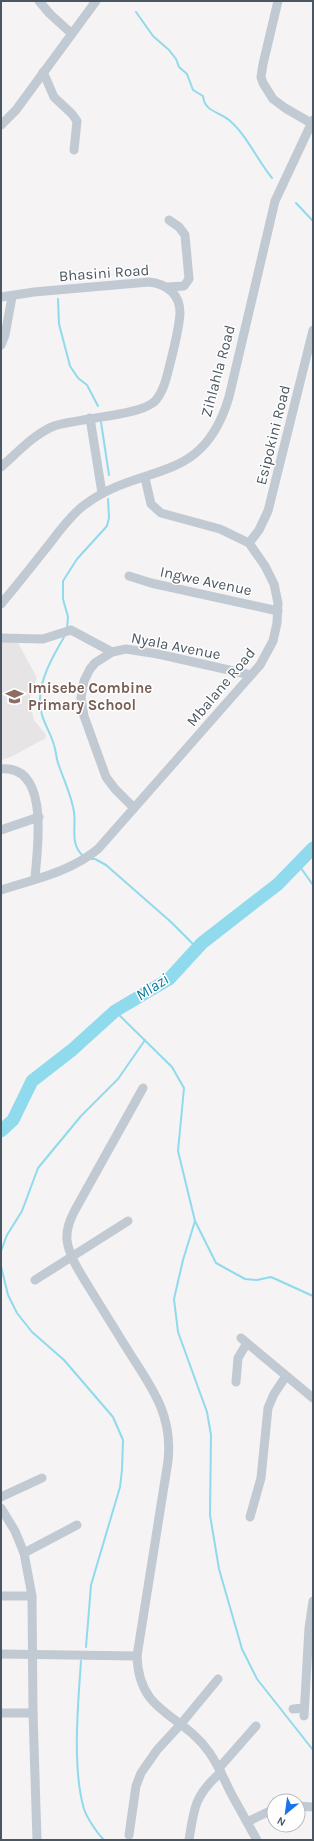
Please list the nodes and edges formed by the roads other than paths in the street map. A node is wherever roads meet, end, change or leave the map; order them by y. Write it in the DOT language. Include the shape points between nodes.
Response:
graph roads {
  1 [pos="39,1"];
  2 [pos="96,1"];
  3 [pos="278,1"];
  4 [pos="72,34"];
  5 [pos="43,72"];
  6 [pos="312,121"];
  7 [pos="1,125"];
  8 [pos="74,150"];
  9 [pos="169,220"];
  10 [pos="167,287"];
  11 [pos="12,296"];
  12 [pos="1,297"];
  13 [pos="313,330"];
  14 [pos="1,345"];
  15 [pos="90,418"];
  16 [pos="1,467"];
  17 [pos="145,478"];
  18 [pos="102,493"];
  19 [pos="249,543"];
  20 [pos="129,576"];
  21 [pos="1,604"];
  22 [pos="278,611"];
  23 [pos="1,638"];
  24 [pos="112,652"];
  25 [pos="251,675"];
  26 [pos="1,769"];
  27 [pos="134,808"];
  28 [pos="39,817"];
  29 [pos="1,830"];
  30 [pos="35,878"];
  31 [pos="1,890"];
  32 [pos="143,1088"];
  33 [pos="128,1221"];
  34 [pos="72,1257"];
  35 [pos="35,1280"];
  36 [pos="286,1376"];
  37 [pos="236,1382"];
  38 [pos="313,1398"];
  39 [pos="42,1478"];
  40 [pos="1,1497"];
  41 [pos="1,1508"];
  42 [pos="253,1508"];
  43 [pos="262,1512"];
  44 [pos="250,1517"];
  45 [pos="77,1525"];
  46 [pos="24,1553"];
  47 [pos="1,1596"];
  48 [pos="32,1596"];
  49 [pos="313,1601"];
  50 [pos="1,1654"];
  51 [pos="34,1654"];
  52 [pos="137,1656"];
  53 [pos="218,1679"];
  54 [pos="294,1709"];
  55 [pos="33,1712"];
  56 [pos="1,1713"];
  57 [pos="180,1725"];
  58 [pos="256,1726"];
  59 [pos="220,1770"];
  60 [pos="266,1813"];
  61 [pos="247,1822"];
  62 [pos="129,1835"];
  63 [pos="36,1840"];
  64 [pos="189,1840"];
  65 [pos="257,1840"];
  1 -- 4 [label="street"];
  2 -- 4 [label="street"];
  3 -- 6 [label="street" via="261,77 273,99"];
  4 -- 5 [label="street"];
  5 -- 7 [label="street" via="16,110"];
  5 -- 8 [label="street" via="54,97 77,121"];
  6 -- 17 [label="street, Zihlahla Road" via="275,201 223,414 206,443 188,459"];
  9 -- 10 [label="street" via="179,227 184,236 189,278 184,286"];
  10 -- 11 [label="street, Bhasini Road" via="149,282 131,283"];
  10 -- 15 [label="street, Bhasini Road" via="178,301 180,322 165,381 157,399 153,404 140,410"];
  11 -- 12 [label="street, Bhasini Road"];
  11 -- 14 [label="street" via="6,335"];
  13 -- 19 [label="street, Esipokini Road" via="268,511"];
  15 -- 16 [label="street, Bhasini Road" via="49,428"];
  15 -- 18 [label="street"];
  17 -- 18 [label="street, Zihlahla Road"];
  17 -- 19 [label="street, Mbalane Road" via="151,504 161,513 220,529"];
  18 -- 21 [label="street, Zihlahla Road" via="74,514"];
  19 -- 22 [label="street, Mbalane Road" via="270,576 277,595"];
  20 -- 22 [label="street, Ingwe Avenue" via="150,583"];
  22 -- 25 [label="street, Mbalane Road" via="276,630 269,651"];
  23 -- 24 [label="street" via="43,639 71,630"];
  24 -- 25 [label="street, Nyala Avenue" via="136,650"];
  24 -- 27 [label="street, Nyala Avenue" via="95,663 86,674 82,688 82,707 106,777"];
  25 -- 27 [label="street, Mbalane Road"];
  26 -- 28 [label="street" via="14,771 26,780 36,798"];
  27 -- 30 [label="street, Mbalane Road" via="104,843 86,858 69,868"];
  28 -- 29 [label="street"];
  28 -- 30 [label="street"];
  30 -- 31 [label="street, Mbalane Road"];
  32 -- 34 [label="street" via="71,1218 67,1235"];
  33 -- 34 [label="street"];
  34 -- 35 [label="street"];
  34 -- 52 [label="street" via="158,1399 170,1440"];
  36 -- 37 [label="street" via="244,1340 238,1358"];
  36 -- 38 [label="street"];
  36 -- 42 [label="street" via="270,1403 262,1473"];
  39 -- 40 [label="street"];
  41 -- 46 [label="street"];
  42 -- 43 [label="street"];
  42 -- 44 [label="street"];
  45 -- 46 [label="street"];
  46 -- 48 [label="street"];
  47 -- 48 [label="street"];
  48 -- 51 [label="street"];
  49 -- 54 [label="street" via="304,1712"];
  50 -- 51 [label="street"];
  51 -- 52 [label="street"];
  51 -- 55 [label="street"];
  52 -- 57 [label="street" via="138,1675 148,1696"];
  53 -- 57 [label="street"];
  55 -- 56 [label="street"];
  55 -- 63 [label="street"];
  57 -- 59 [label="street" via="204,1745"];
  57 -- 62 [label="street" via="144,1767 138,1778 130,1796"];
  58 -- 59 [label="street"];
  59 -- 61 [label="street"];
  59 -- 64 [label="street" via="199,1797 194,1808"];
  60 -- 61 [label="street"];
  61 -- 65 [label="street"];
}
